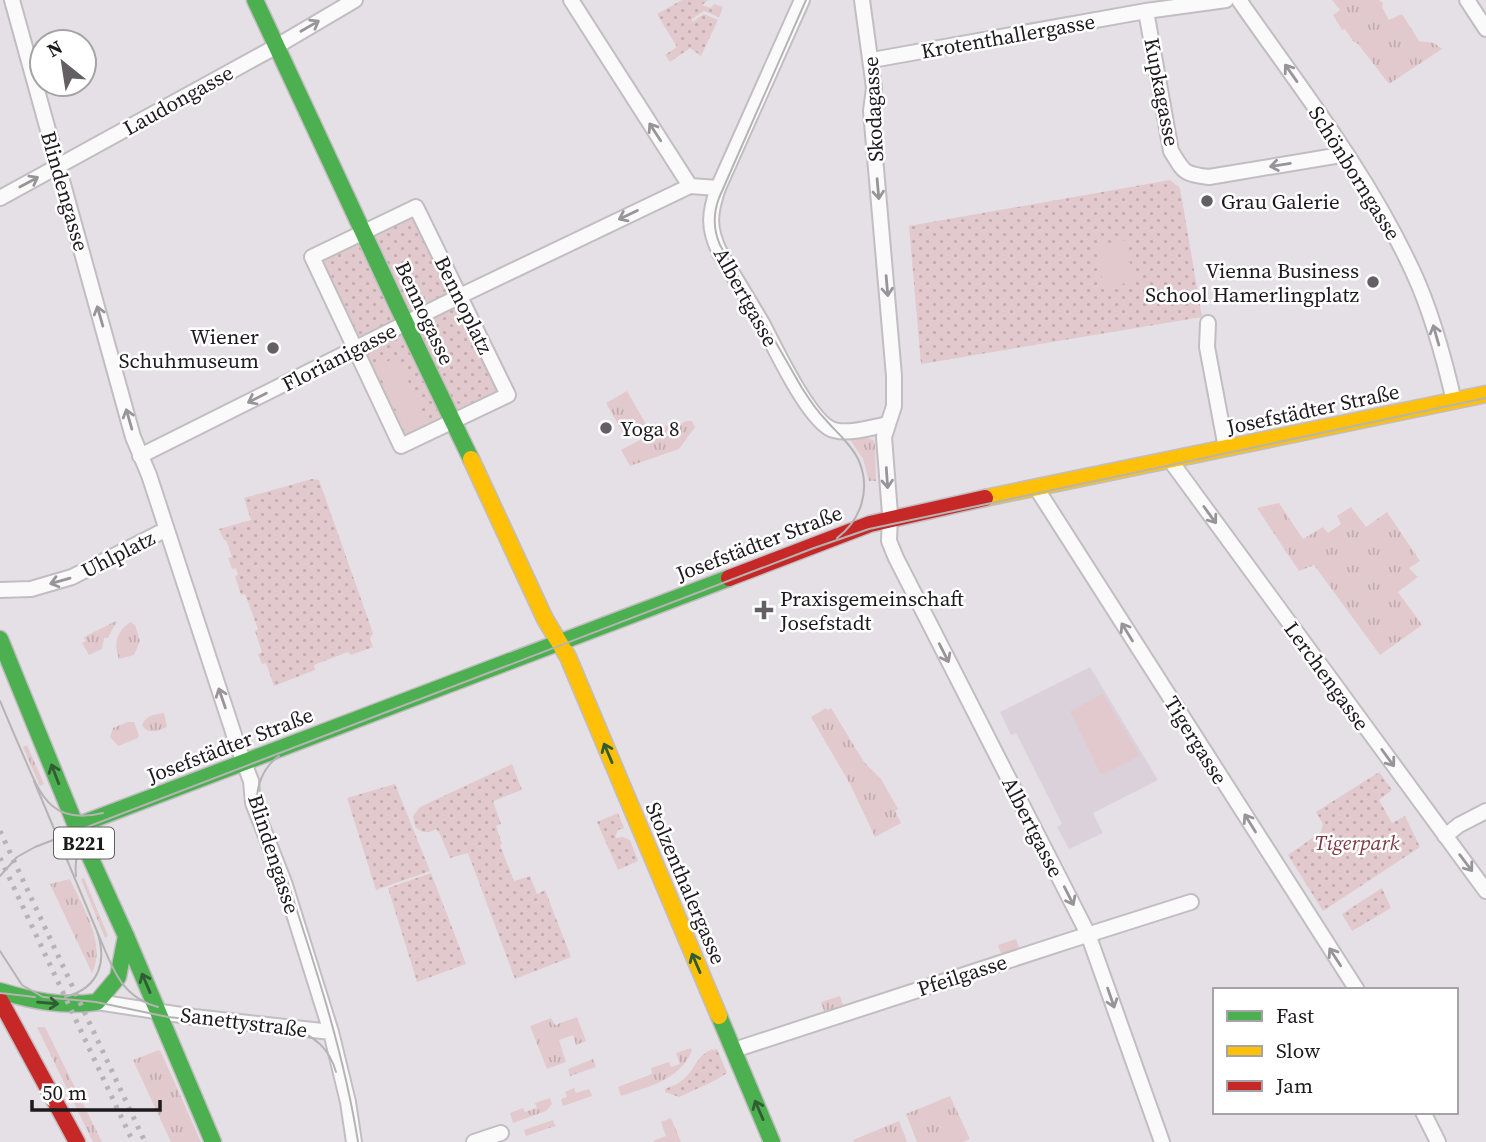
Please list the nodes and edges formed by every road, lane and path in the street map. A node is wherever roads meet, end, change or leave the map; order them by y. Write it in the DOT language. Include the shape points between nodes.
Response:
graph roads {
  1 [pos="12,0"];
  2 [pos="255,0"];
  3 [pos="355,0"];
  4 [pos="571,0"];
  5 [pos="802,0"];
  6 [pos="862,0"];
  7 [pos="1226,0"];
  8 [pos="1239,0"];
  9 [pos="1467,0"];
  10 [pos="1146,11"];
  11 [pos="1486,29"];
  12 [pos="277,46"];
  13 [pos="872,60"];
  14 [pos="1347,154"];
  15 [pos="58,167"];
  16 [pos="690,186"];
  17 [pos="718,188"];
  18 [pos="0,198"];
  19 [pos="364,232"];
  20 [pos="460,296"];
  21 [pos="406,323"];
  22 [pos="1208,323"];
  23 [pos="355,349"];
  24 [pos="118,382"];
  25 [pos="1486,394"];
  26 [pos="1454,401"];
  27 [pos="454,421"];
  28 [pos="886,430"];
  29 [pos="1226,448"];
  30 [pos="141,456"];
  31 [pos="1170,460"];
  32 [pos="1037,489"];
  33 [pos="890,519"];
  34 [pos="166,530"];
  35 [pos="0,590"];
  36 [pos="0,639"];
  37 [pos="559,642"];
  38 [pos="244,762"];
  39 [pos="1486,811"];
  40 [pos="76,827"];
  41 [pos="1445,836"];
  42 [pos="1486,891"];
  43 [pos="1191,902"];
  44 [pos="1088,934"];
  45 [pos="125,936"];
  46 [pos="1356,988"];
  47 [pos="0,990"];
  48 [pos="0,1000"];
  49 [pos="97,1002"];
  50 [pos="158,1011"];
  51 [pos="331,1032"];
  52 [pos="734,1050"];
  53 [pos="1424,1114"];
  54 [pos="501,1133"];
  55 [pos="77,1142"];
  56 [pos="214,1142"];
  57 [pos="354,1142"];
  58 [pos="474,1142"];
  59 [pos="772,1142"];
  60 [pos="1162,1142"];
  61 [pos="1438,1142"];
  1 -- 15 [label="street, Blindengasse"];
  2 -- 12 [label="street, Bennogasse"];
  12 -- 3 [label="street, Laudongasse, one-way"];
  16 -- 4 [label="street, one-way"];
  5 -- 17 [label="street"];
  6 -- 13 [label="street, Skodagasse"];
  7 -- 10 [label="street, Krotenthallergasse"];
  14 -- 8 [label="street, Schönborngasse, one-way"];
  9 -- 11 [label="street"];
  10 -- 13 [label="street, Krotenthallergasse"];
  14 -- 10 [label="street, Kupkagasse, one-way" via="1209,177 1184,171 1171,150"];
  12 -- 15 [label="street, Laudongasse"];
  12 -- 19 [label="street, Bennogasse"];
  13 -- 28 [label="street, Skodagasse, one-way" via="871,111 894,376 894,406"];
  26 -- 14 [label="street, Schönborngasse, one-way" via="1415,276"];
  18 -- 15 [label="street, Laudongasse, one-way"];
  24 -- 15 [label="street, Blindengasse, one-way"];
  16 -- 17 [label="street"];
  16 -- 20 [label="street, Florianigasse, one-way"];
  17 -- 28 [label="street, Albertgasse" via="710,227 715,243 799,391 831,429"];
  19 -- 20 [label="street, Bennoplatz" via="415,207"];
  19 -- 21 [label="street, Bennogasse"];
  19 -- 23 [label="street, Bennoplatz" via="312,257"];
  20 -- 21 [label="street, Florianigasse"];
  20 -- 27 [label="street, Bennoplatz" via="508,395"];
  21 -- 23 [label="street, Florianigasse"];
  21 -- 27 [label="street, Bennogasse"];
  22 -- 29 [label="street" via="1207,347"];
  23 -- 27 [label="street, Bennoplatz" via="401,446"];
  23 -- 30 [label="street, Florianigasse, one-way"];
  30 -- 24 [label="street, Uhlplatz, one-way"];
  25 -- 26 [label="street, Josefstädter Straße"];
  26 -- 29 [label="street, Josefstädter Straße"];
  27 -- 37 [label="street, Bennogasse"];
  28 -- 33 [label="street, Albertgasse, one-way"];
  29 -- 31 [label="street, Josefstädter Straße"];
  30 -- 34 [label="street, Uhlplatz"];
  31 -- 32 [label="street, Josefstädter Straße"];
  31 -- 41 [label="street, Lerchengasse, one-way"];
  32 -- 33 [label="street, Josefstädter Straße"];
  46 -- 32 [label="street, Tigergasse, one-way"];
  33 -- 37 [label="street, Josefstädter Straße"];
  33 -- 44 [label="street, Albertgasse, one-way" via="889,541 896,558"];
  34 -- 35 [label="street, Uhlplatz, one-way" via="72,577 31,589"];
  38 -- 34 [label="street, Blindengasse, one-way"];
  40 -- 36 [label="street, B221, one-way"];
  37 -- 38 [label="street, Josefstädter Straße"];
  52 -- 37 [label="street, Stolzenthalergasse, one-way"];
  38 -- 40 [label="street, Josefstädter Straße"];
  38 -- 51 [label="street, Blindengasse" via="253,803 284,882"];
  39 -- 41 [label="street"];
  40 -- 45 [label="street, B221"];
  41 -- 42 [label="street, Lerchengasse, one-way"];
  43 -- 44 [label="street, Pfeilgasse"];
  44 -- 52 [label="street, Pfeilgasse"];
  44 -- 60 [label="street, Albertgasse, one-way"];
  45 -- 49 [label="street" via="118,977"];
  50 -- 45 [label="street, B221, one-way"];
  47 -- 49 [label="street, one-way" via="38,1003"];
  48 -- 55 [label="street"];
  49 -- 50 [label="street, Sanettystraße"];
  50 -- 51 [label="street, Sanettystraße"];
  50 -- 56 [label="street, B221"];
  51 -- 57 [label="street, Blindengasse"];
  59 -- 52 [label="street, Stolzenthalergasse, one-way"];
  53 -- 61 [label="street"];
  54 -- 58 [label="street"];
}
